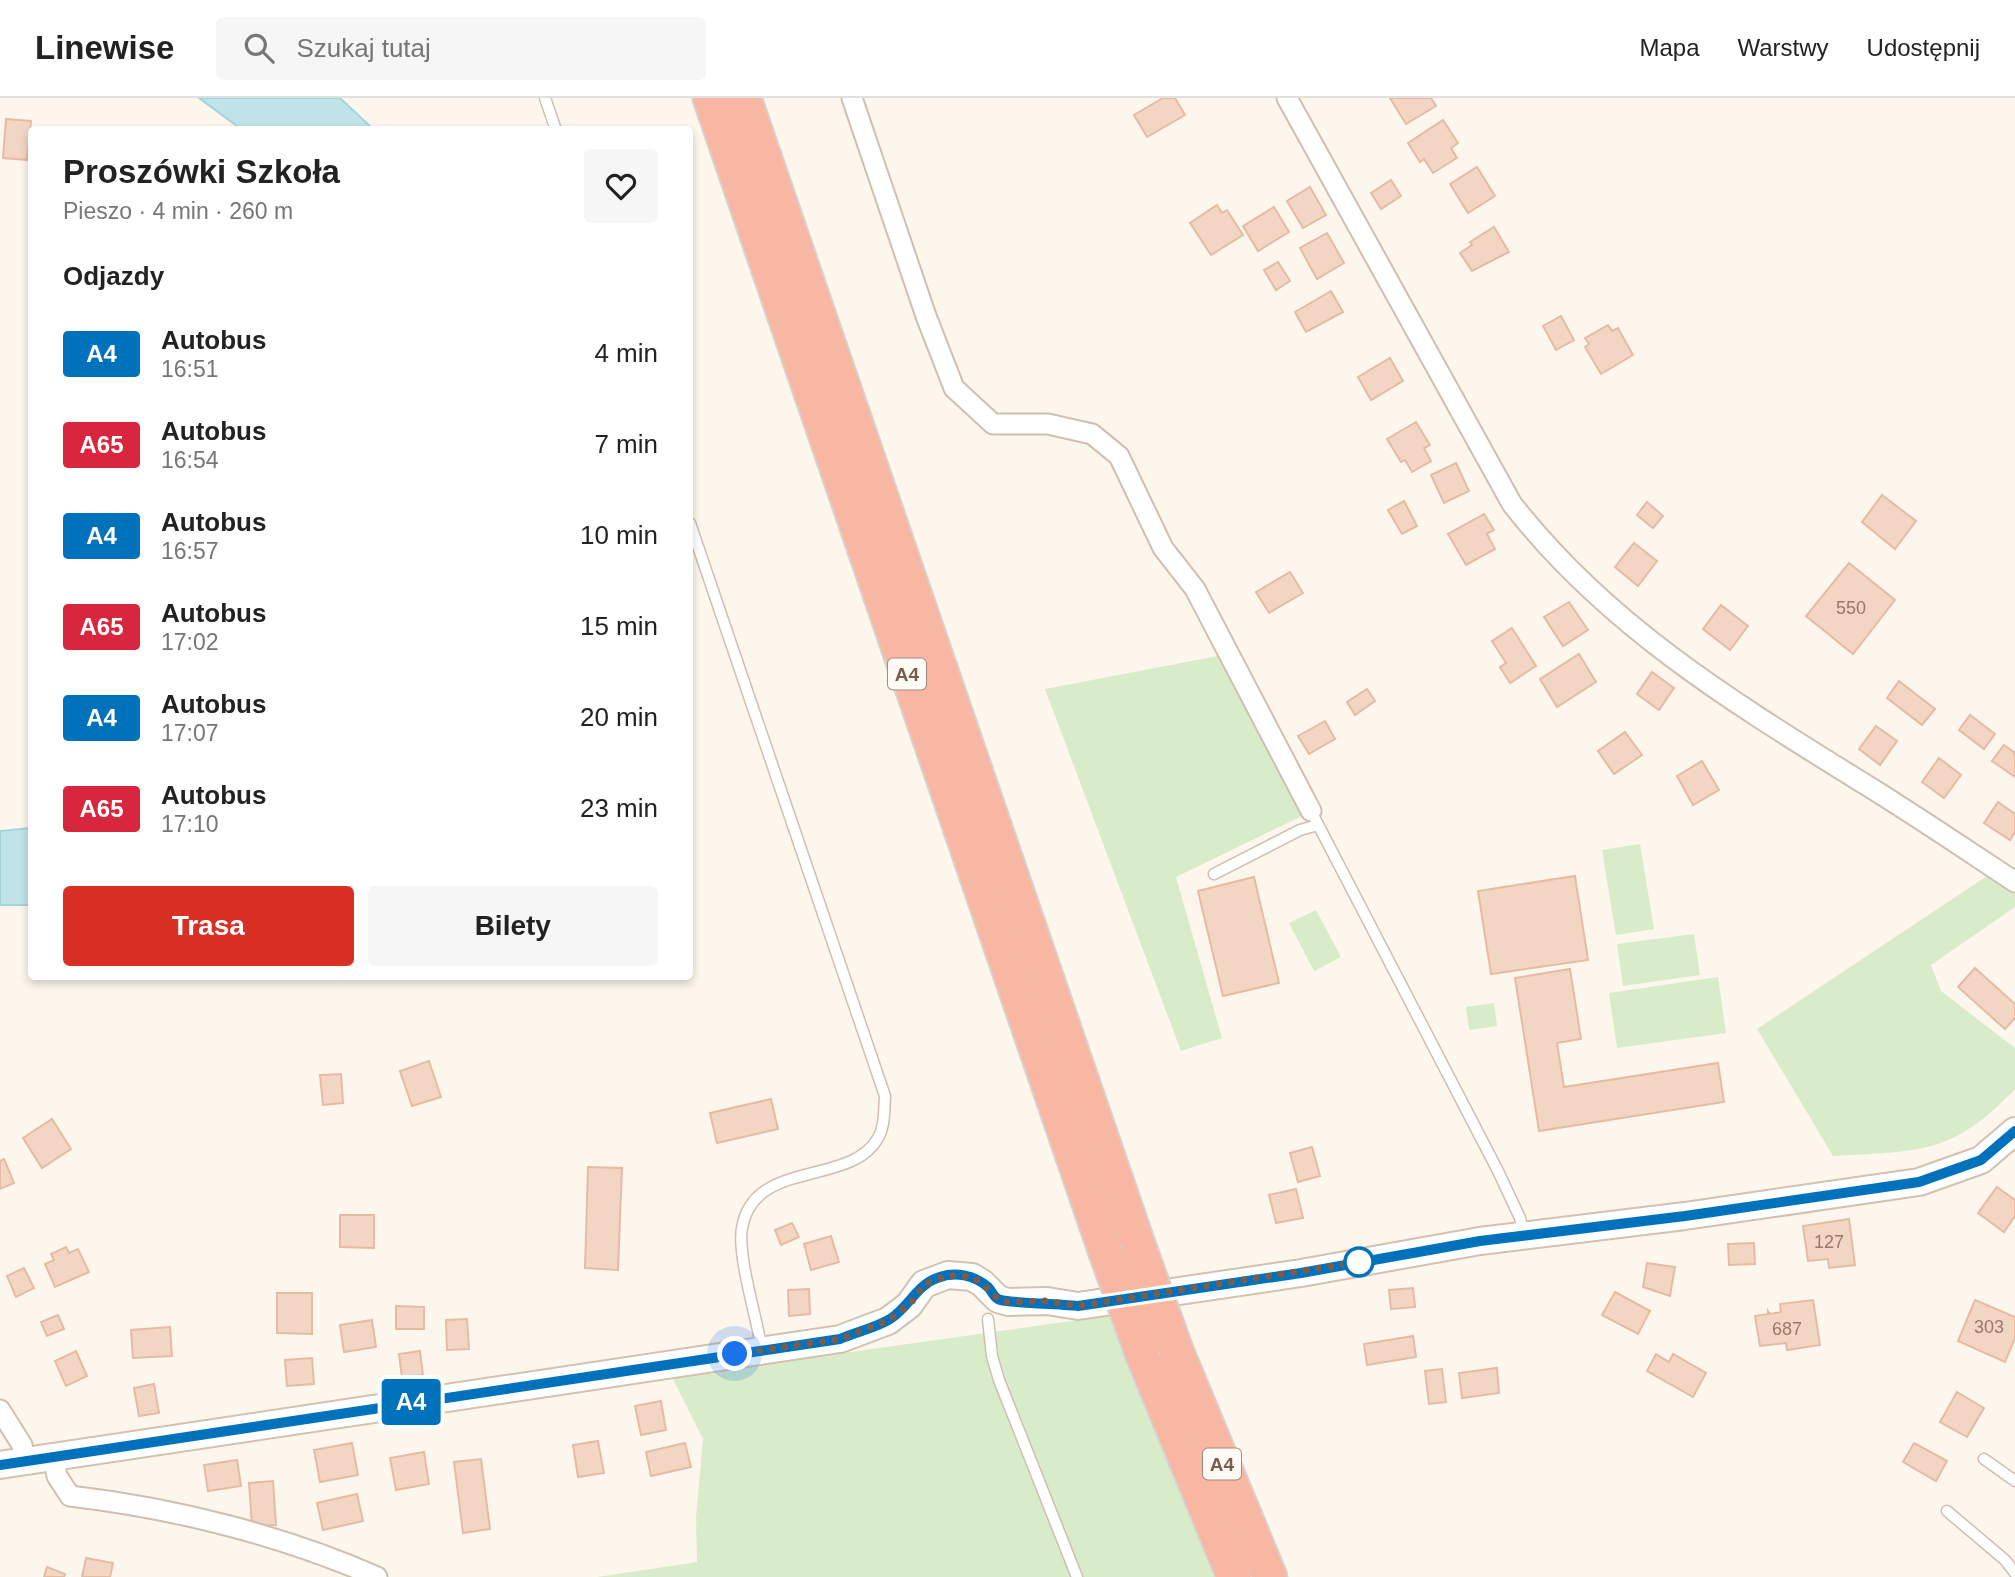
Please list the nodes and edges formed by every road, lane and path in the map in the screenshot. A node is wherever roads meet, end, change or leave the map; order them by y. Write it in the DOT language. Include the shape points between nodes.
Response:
graph roads {
  1 [pos="545,98"];
  2 [pos="710,98"];
  3 [pos="744,98"];
  4 [pos="852,98"];
  5 [pos="1287,98"];
  6 [pos="555,126"];
  7 [pos="693,532"];
  8 [pos="1315,818"];
  9 [pos="1214,874"];
  10 [pos="2015,882"];
  11 [pos="2015,1131"];
  12 [pos="1524,1236"];
  13 [pos="988,1319"];
  14 [pos="762,1350"];
  15 [pos="0,1410"];
  16 [pos="53,1457"];
  17 [pos="1984,1460"];
  18 [pos="13,1463"];
  19 [pos="2015,1482"];
  20 [pos="1947,1511"];
  21 [pos="2015,1573"];
  22 [pos="377,1577"];
  23 [pos="1077,1577"];
  24 [pos="1234,1577"];
  25 [pos="1270,1577"];
  1 -- 6 [label="lane"];
  2 -- 24 [label="highway, A4, bridge" via="1105,1250"];
  3 -- 25 [label="highway, A4, bridge" via="1139,1247 1176,1350"];
  4 -- 8 [label="street" via="954,388 993,424 1048,424 1092,434 1119,456 1163,548 1195,589"];
  5 -- 10 [label="street" via="1512,504 1544,546 1608,609 1757,718"];
  7 -- 14 [label="lane" via="885,1096 884,1122 868,1151 783,1181 751,1201 742,1228 743,1242"];
  8 -- 9 [label="lane"];
  8 -- 12 [label="lane" via="1498,1171"];
  11 -- 12 [label="main road" via="1981,1160 1919,1182"];
  12 -- 14 [label="main road" via="1078,1306 1008,1302 972,1277 948,1275 925,1284 909,1305 887,1321 840,1339"];
  13 -- 23 [label="lane" via="999,1380"];
  14 -- 16 [label="main road"];
  15 -- 18 [label="street" via="22,1445"];
  16 -- 18 [label="main road"];
  16 -- 22 [label="street" via="57,1476 70,1496 122,1503 271,1538"];
  17 -- 19 [label="lane"];
  20 -- 21 [label="lane"];
}
